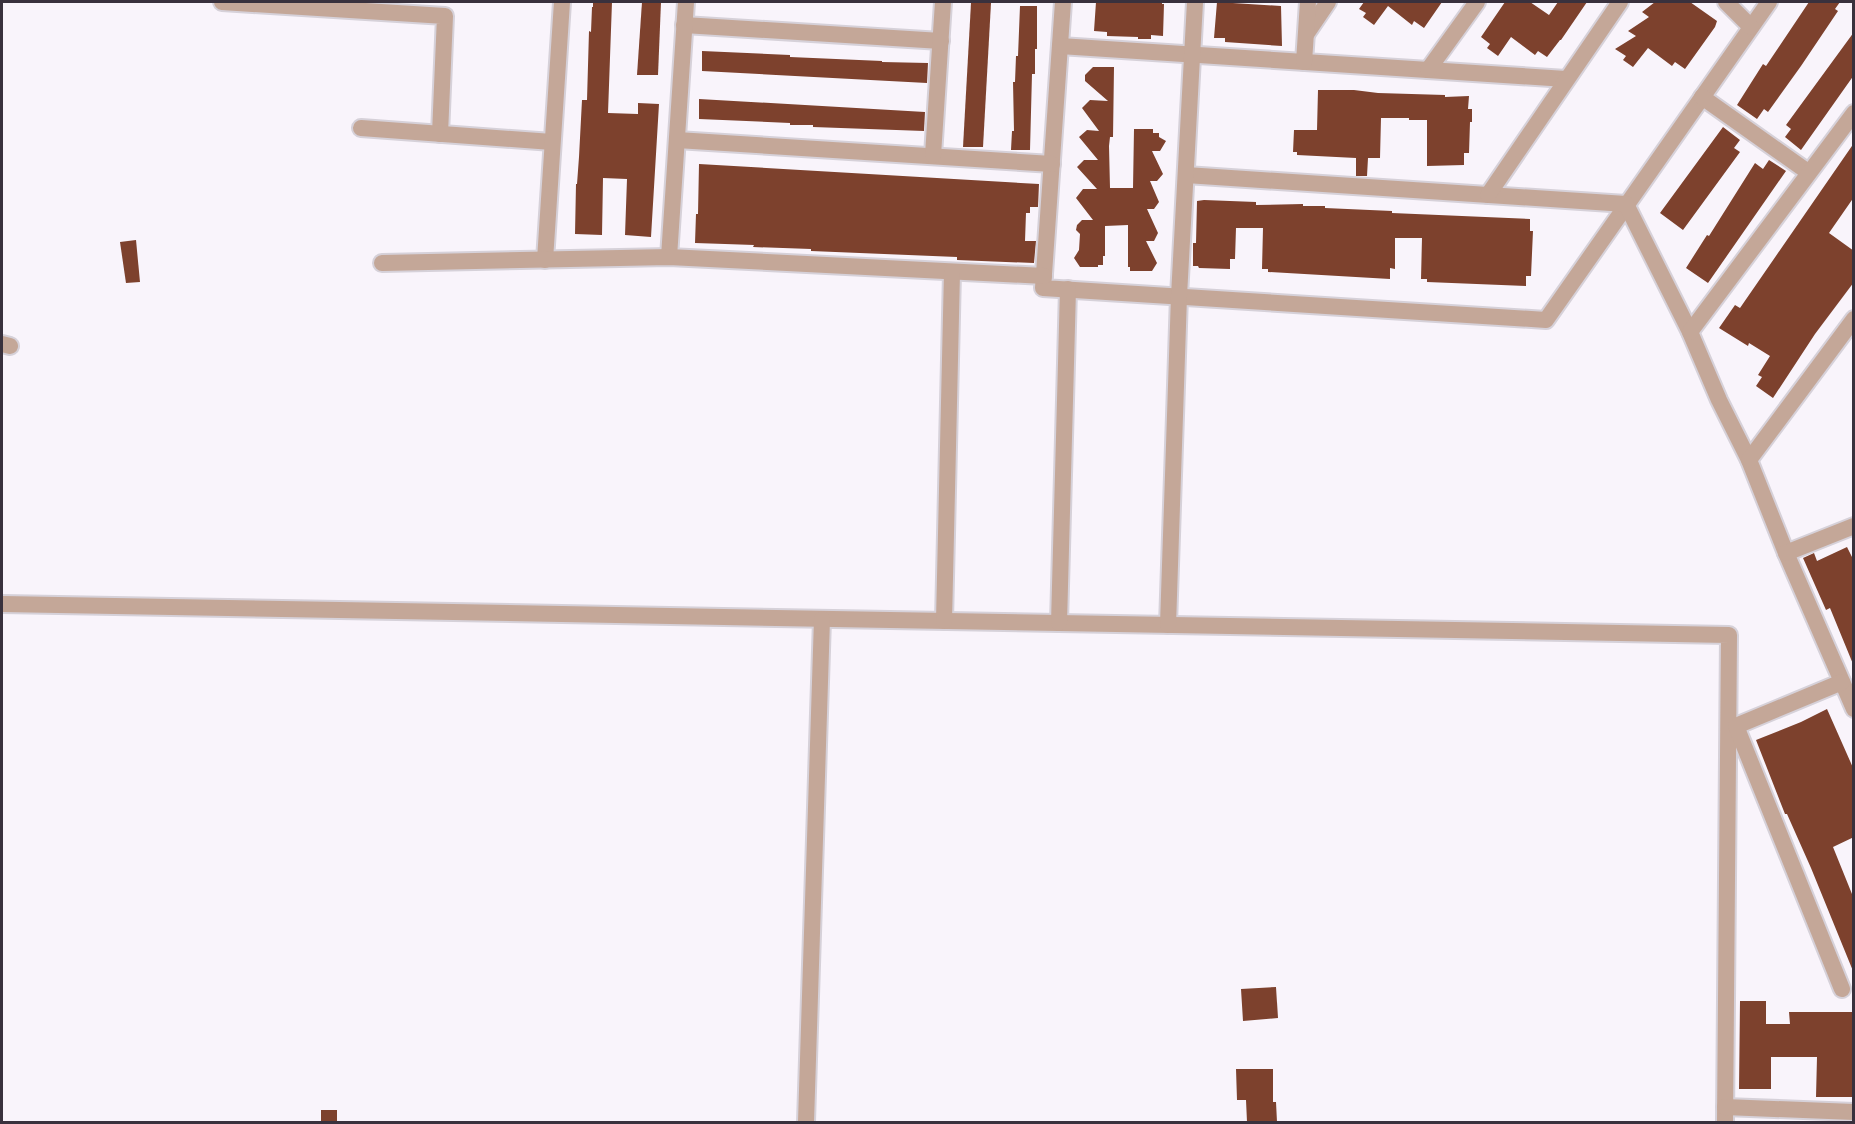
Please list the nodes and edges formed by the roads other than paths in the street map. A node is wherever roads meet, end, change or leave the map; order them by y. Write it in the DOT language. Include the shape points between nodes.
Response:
graph roads {
  1 [pos="222,2"];
  2 [pos="562,2"];
  3 [pos="686,2"];
  4 [pos="943,2"];
  5 [pos="1063,2"];
  6 [pos="1195,2"];
  7 [pos="1308,2"];
  8 [pos="1328,2"];
  9 [pos="1477,2"];
  10 [pos="1620,2"];
  11 [pos="1726,2"];
  12 [pos="1769,2"];
  13 [pos="322,5"];
  14 [pos="684,25"];
  15 [pos="1751,27"];
  16 [pos="1306,34"];
  17 [pos="941,41"];
  18 [pos="1060,46"];
  19 [pos="1192,55"];
  20 [pos="1304,62"];
  21 [pos="1428,70"];
  22 [pos="1566,79"];
  23 [pos="1702,97"];
  24 [pos="1854,113"];
  25 [pos="362,128"];
  26 [pos="440,134"];
  27 [pos="677,140"];
  28 [pos="552,142"];
  29 [pos="933,155"];
  30 [pos="1052,164"];
  31 [pos="1808,172"];
  32 [pos="1186,175"];
  33 [pos="1488,195"];
  34 [pos="1626,204"];
  35 [pos="669,257"];
  36 [pos="545,260"];
  37 [pos="382,263"];
  38 [pos="952,272"];
  39 [pos="1044,276"];
  40 [pos="1068,289"];
  41 [pos="1179,296"];
  42 [pos="1854,319"];
  43 [pos="1690,332"];
  44 [pos="1749,460"];
  45 [pos="1854,526"];
  46 [pos="1786,553"];
  47 [pos="2,604"];
  48 [pos="822,619"];
  49 [pos="944,621"];
  50 [pos="1059,623"];
  51 [pos="1168,625"];
  52 [pos="1842,682"];
  53 [pos="1854,709"];
  54 [pos="1842,989"];
  55 [pos="1854,1112"];
  56 [pos="1725,1115"];
  57 [pos="806,1122"];
  1 -- 13 [label="street"];
  2 -- 28 [label="street"];
  3 -- 14 [label="street"];
  4 -- 17 [label="street"];
  5 -- 18 [label="street"];
  6 -- 19 [label="street"];
  7 -- 16 [label="street"];
  8 -- 16 [label="street"];
  9 -- 21 [label="street"];
  10 -- 22 [label="street"];
  11 -- 15 [label="street"];
  12 -- 15 [label="street"];
  13 -- 26 [label="street" via="445,16"];
  14 -- 17 [label="street"];
  14 -- 27 [label="street"];
  15 -- 23 [label="street"];
  16 -- 20 [label="street"];
  17 -- 29 [label="street"];
  18 -- 19 [label="street"];
  18 -- 30 [label="street"];
  19 -- 20 [label="street"];
  19 -- 32 [label="street"];
  20 -- 21 [label="street"];
  21 -- 22 [label="street"];
  22 -- 33 [label="street"];
  23 -- 31 [label="street"];
  23 -- 34 [label="street"];
  24 -- 31 [label="street"];
  25 -- 26 [label="street"];
  26 -- 28 [label="street"];
  27 -- 29 [label="street"];
  27 -- 35 [label="street"];
  28 -- 36 [label="street"];
  29 -- 30 [label="street"];
  30 -- 39 [label="street"];
  31 -- 43 [label="street"];
  32 -- 33 [label="street"];
  32 -- 41 [label="street"];
  33 -- 34 [label="street"];
  34 -- 41 [label="street" via="1546,320"];
  34 -- 43 [label="street"];
  35 -- 36 [label="street"];
  35 -- 38 [label="street"];
  36 -- 37 [label="street"];
  38 -- 39 [label="street"];
  38 -- 49 [label="street"];
  39 -- 40 [label="street" via="1043,288"];
  40 -- 41 [label="street"];
  40 -- 50 [label="street"];
  41 -- 51 [label="street"];
  42 -- 44 [label="street"];
  43 -- 44 [label="street"];
  44 -- 46 [label="street"];
  45 -- 46 [label="street"];
  46 -- 52 [label="street"];
  47 -- 48 [label="street"];
  48 -- 49 [label="street"];
  48 -- 57 [label="street"];
  49 -- 50 [label="street"];
  50 -- 51 [label="street"];
  51 -- 56 [label="street" via="1729,635"];
  52 -- 53 [label="street"];
  52 -- 54 [label="street" via="1736,726"];
  55 -- 56 [label="street"];
}
